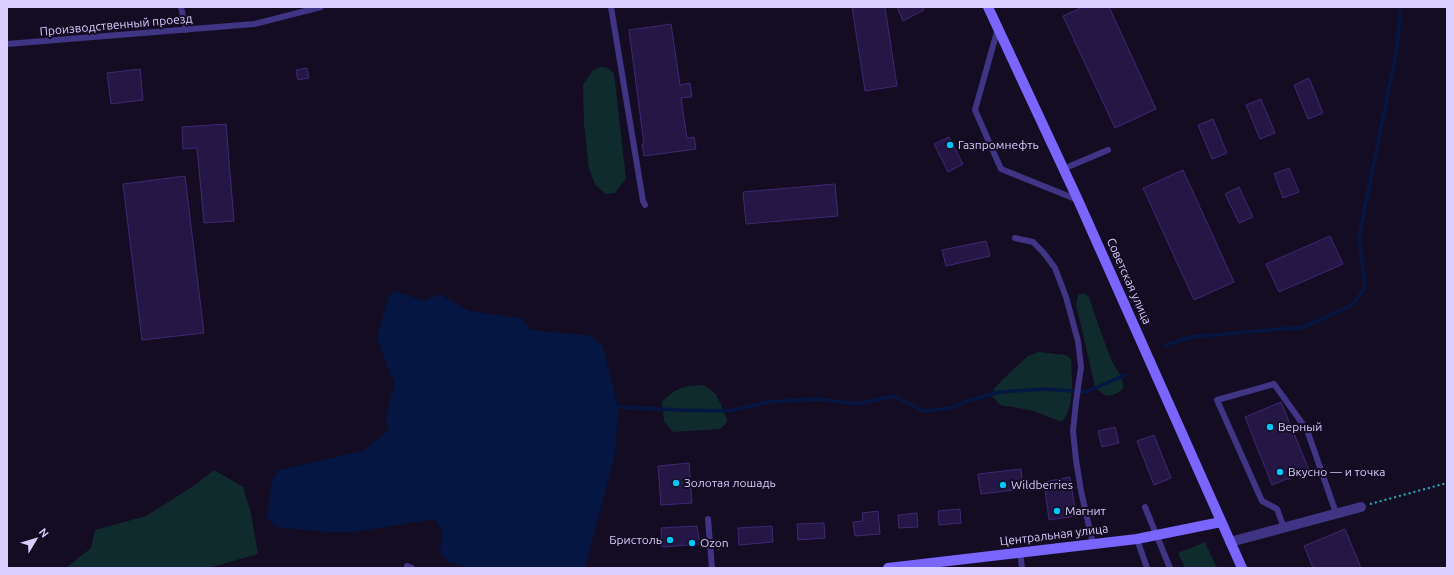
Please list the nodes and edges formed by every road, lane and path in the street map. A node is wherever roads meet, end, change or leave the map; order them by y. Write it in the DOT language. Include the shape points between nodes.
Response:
graph roads {
  1 [pos="181,7"];
  2 [pos="321,7"];
  3 [pos="610,7"];
  4 [pos="988,7"];
  5 [pos="998,28"];
  6 [pos="186,30"];
  7 [pos="7,44"];
  8 [pos="1108,150"];
  9 [pos="1064,168"];
  10 [pos="1078,200"];
  11 [pos="645,205"];
  12 [pos="1015,238"];
  13 [pos="1447,483"];
  14 [pos="1145,507"];
  15 [pos="1361,507"];
  16 [pos="1336,514"];
  17 [pos="708,519"];
  18 [pos="1221,522"];
  19 [pos="1284,528"];
  20 [pos="1156,535"];
  21 [pos="1137,539"];
  22 [pos="1230,542"];
  23 [pos="1093,544"];
  24 [pos="1020,552"];
  25 [pos="712,568"];
  26 [pos="888,568"];
  27 [pos="1022,568"];
  28 [pos="1147,568"];
  29 [pos="1170,568"];
  30 [pos="1242,568"];
  1 -- 6 [label="lane"];
  2 -- 6 [label="lane, Производственный проезд" via="254,24"];
  3 -- 11 [label="lane"];
  4 -- 5 [label="main road, Советская улица"];
  5 -- 9 [label="main road, Советская улица"];
  5 -- 10 [label="lane" via="975,110 1001,169"];
  6 -- 7 [label="lane, Производственный проезд"];
  8 -- 9 [label="lane"];
  9 -- 10 [label="main road, Советская улица"];
  10 -- 18 [label="main road, Советская улица"];
  12 -- 23 [label="lane" via="1033,242 1055,268 1078,341 1081,367 1073,431 1081,491"];
  13 -- 15 [label="path"];
  14 -- 20 [label="lane"];
  15 -- 16 [label="street"];
  16 -- 19 [label="street"];
  16 -- 19 [label="lane" via="1307,430 1274,384 1217,400 1262,501 1277,509"];
  17 -- 25 [label="lane"];
  18 -- 20 [label="main road, Центральная улица"];
  18 -- 22 [label="main road, Советская улица"];
  19 -- 22 [label="street"];
  20 -- 21 [label="main road, Центральная улица"];
  20 -- 29 [label="lane"];
  21 -- 23 [label="main road, Центральная улица"];
  21 -- 28 [label="lane"];
  22 -- 30 [label="main road, Советская улица"];
  23 -- 24 [label="main road, Центральная улица"];
  24 -- 26 [label="main road, Центральная улица"];
  24 -- 27 [label="lane"];
}
